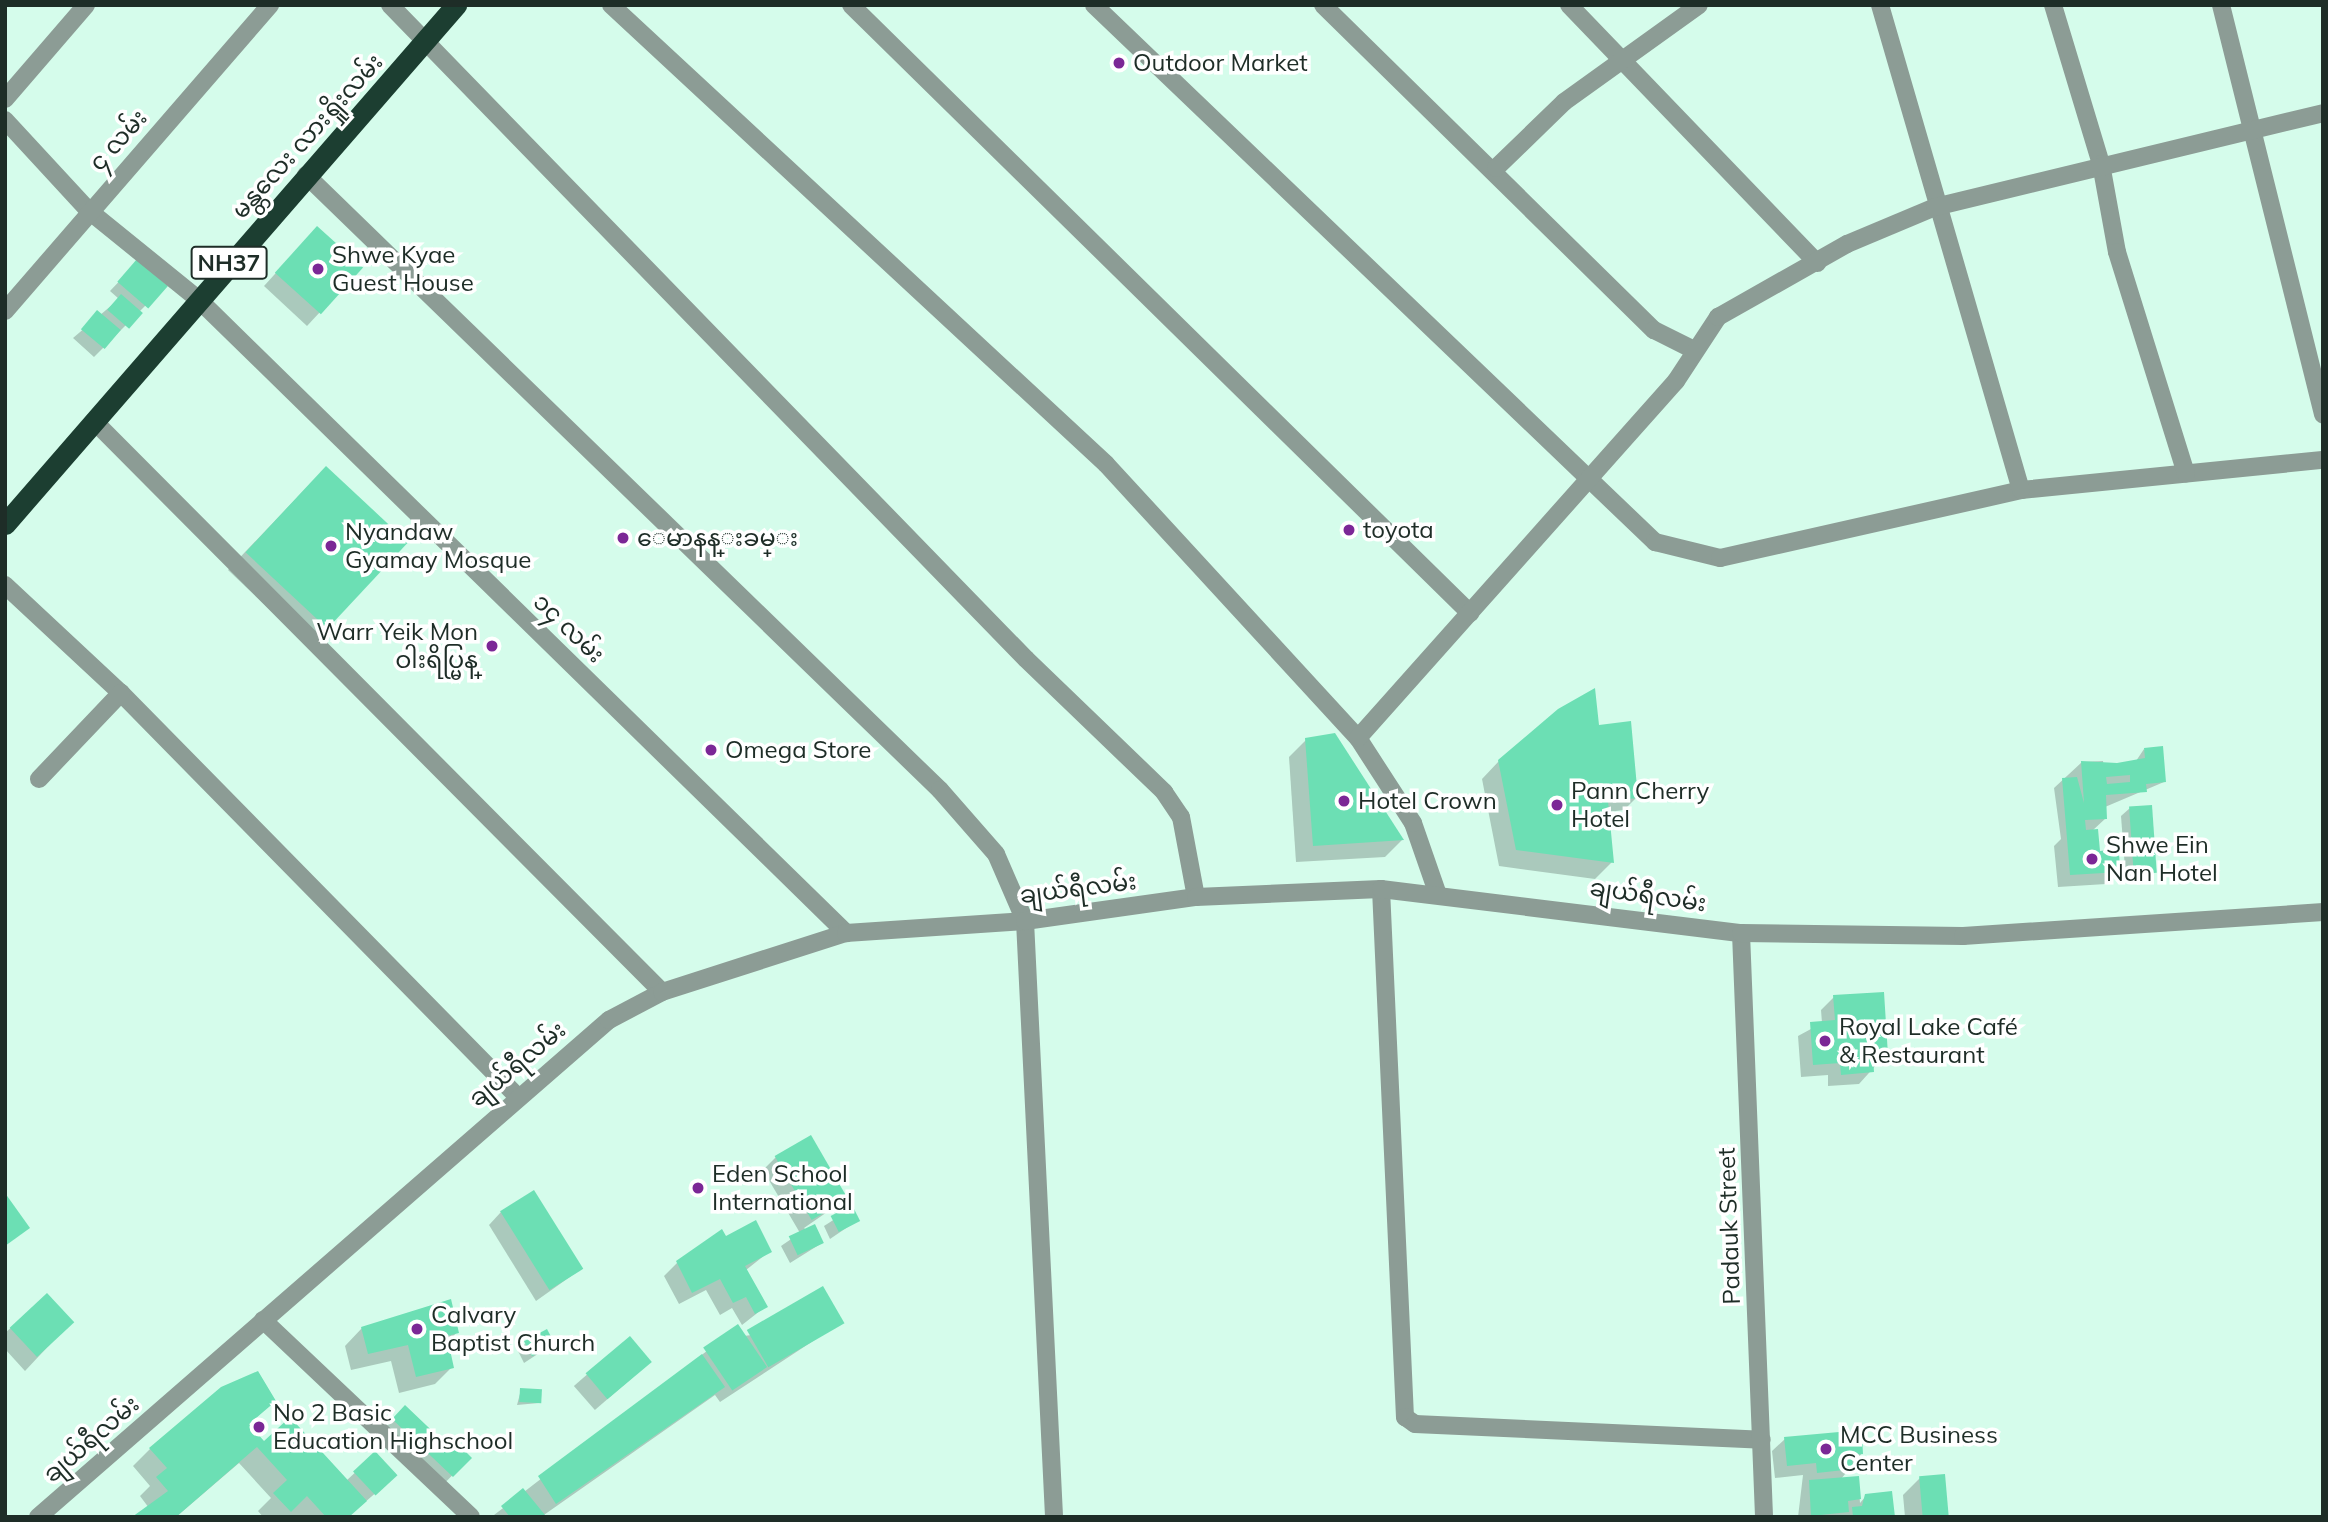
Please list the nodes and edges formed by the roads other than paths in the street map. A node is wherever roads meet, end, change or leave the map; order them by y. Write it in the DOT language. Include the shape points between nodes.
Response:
graph roads {
  1 [pos="86,5"];
  2 [pos="270,5"];
  3 [pos="390,5"];
  4 [pos="456,5"];
  5 [pos="611,5"];
  6 [pos="851,5"];
  7 [pos="1094,5"];
  8 [pos="1323,5"];
  9 [pos="1569,5"];
  10 [pos="1699,5"];
  11 [pos="1880,5"];
  12 [pos="2053,5"];
  13 [pos="2221,5"];
  14 [pos="426,42"];
  15 [pos="1624,58"];
  16 [pos="5,99"];
  17 [pos="2323,113"];
  18 [pos="5,120"];
  19 [pos="2254,132"];
  20 [pos="2101,164"];
  21 [pos="1496,168"];
  22 [pos="306,175"];
  23 [pos="1935,207"];
  24 [pos="89,210"];
  25 [pos="1817,263"];
  26 [pos="198,299"];
  27 [pos="5,311"];
  28 [pos="1694,350"];
  29 [pos="2323,415"];
  30 [pos="94,421"];
  31 [pos="2323,460"];
  32 [pos="2186,473"];
  33 [pos="1588,481"];
  34 [pos="2021,489"];
  35 [pos="5,524"];
  36 [pos="5,585"];
  37 [pos="1470,613"];
  38 [pos="121,693"];
  39 [pos="1358,738"];
  40 [pos="39,779"];
  41 [pos="1381,889"];
  42 [pos="1437,892"];
  43 [pos="1195,897"];
  44 [pos="2323,912"];
  45 [pos="1025,921"];
  46 [pos="846,933"];
  47 [pos="1741,933"];
  48 [pos="663,992"];
  49 [pos="517,1096"];
  50 [pos="263,1320"];
  51 [pos="1762,1440"];
  52 [pos="38,1517"];
  53 [pos="471,1517"];
  54 [pos="1054,1517"];
  55 [pos="1764,1517"];
  1 -- 16 [label="street"];
  2 -- 24 [label="street, ၄ လမ်း"];
  3 -- 14 [label="street"];
  4 -- 14 [label="highway, မန္တလေး လားရှိုးလမ်း / NH37"];
  5 -- 39 [label="street" via="1106,464"];
  6 -- 37 [label="street"];
  7 -- 33 [label="street"];
  8 -- 21 [label="street"];
  9 -- 15 [label="street"];
  10 -- 15 [label="street"];
  11 -- 23 [label="street"];
  12 -- 20 [label="street"];
  13 -- 19 [label="street"];
  14 -- 22 [label="highway, မန္တလေး လားရှိုးလမ်း / NH37"];
  14 -- 43 [label="street" via="1026,659 1164,792 1181,817"];
  15 -- 21 [label="street" via="1564,102"];
  15 -- 25 [label="street"];
  17 -- 19 [label="street"];
  18 -- 24 [label="street, ၁၄ လမ်း"];
  19 -- 20 [label="street"];
  19 -- 29 [label="street"];
  20 -- 23 [label="street"];
  20 -- 32 [label="street" via="2117,251"];
  21 -- 28 [label="street" via="1654,330"];
  22 -- 26 [label="highway, မန္တလေး လားရှိုးလမ်း / NH37"];
  22 -- 45 [label="street" via="940,790 996,854"];
  23 -- 25 [label="street"];
  23 -- 34 [label="street"];
  24 -- 26 [label="street, ၁၄ လမ်း"];
  24 -- 27 [label="street, ၄ လမ်း"];
  25 -- 28 [label="street" via="1718,317"];
  26 -- 30 [label="highway, မန္တလေး လားရှိုးလမ်း / NH37"];
  26 -- 46 [label="street, ၁၄ လမ်း"];
  28 -- 33 [label="street"];
  30 -- 35 [label="highway, မန္တလေး လားရှိုးလမ်း / NH37"];
  30 -- 48 [label="street"];
  31 -- 32 [label="street"];
  32 -- 34 [label="street"];
  33 -- 34 [label="street" via="1655,542 1720,558"];
  33 -- 37 [label="street"];
  36 -- 38 [label="street"];
  37 -- 39 [label="street"];
  38 -- 40 [label="street"];
  38 -- 49 [label="street"];
  39 -- 42 [label="street" via="1413,823"];
  41 -- 42 [label="street, ချယ်ရီလမ်း"];
  41 -- 43 [label="street, ချယ်ရီလမ်း"];
  41 -- 51 [label="street" via="1407,1420"];
  42 -- 47 [label="street, ချယ်ရီလမ်း"];
  43 -- 45 [label="street, ချယ်ရီလမ်း"];
  44 -- 47 [label="street, ချယ်ရီလမ်း" via="1963,936"];
  45 -- 46 [label="street, ချယ်ရီလမ်း"];
  45 -- 54 [label="street"];
  46 -- 48 [label="street, ချယ်ရီလမ်း"];
  47 -- 51 [label="street, Padauk Street"];
  48 -- 49 [label="street, ချယ်ရီလမ်း" via="609,1020"];
  49 -- 50 [label="street, ချယ်ရီလမ်း"];
  50 -- 52 [label="street, ချယ်ရီလမ်း"];
  50 -- 53 [label="street"];
  51 -- 55 [label="street, Padauk Street"];
}
